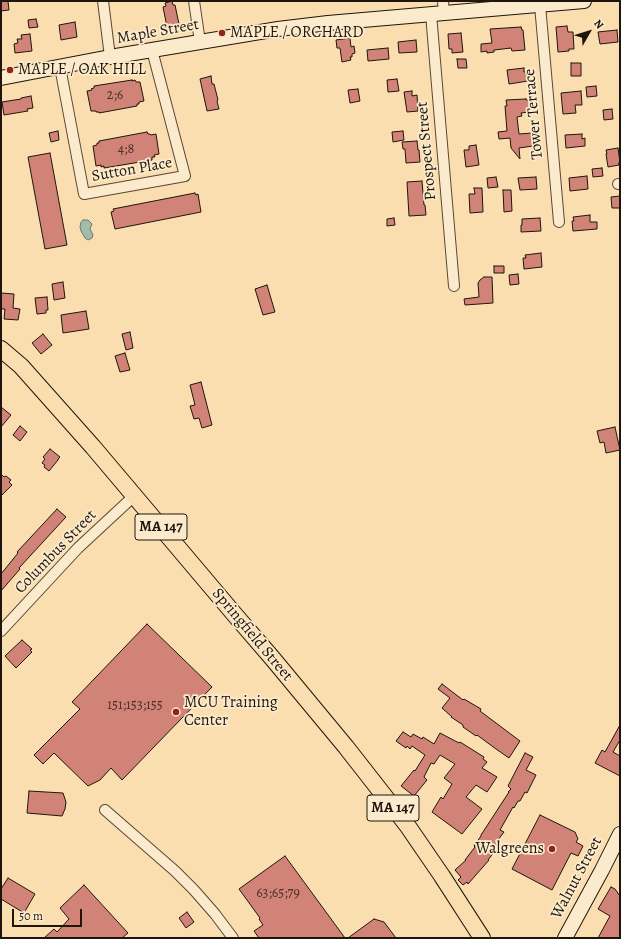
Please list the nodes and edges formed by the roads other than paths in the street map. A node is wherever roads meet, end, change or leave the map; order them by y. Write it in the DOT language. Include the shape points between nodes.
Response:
graph roads {
  1 [pos="103,1"];
  2 [pos="194,1"];
  3 [pos="584,1"];
  4 [pos="565,2"];
  5 [pos="540,5"];
  6 [pos="439,9"];
  7 [pos="200,42"];
  8 [pos="152,50"];
  9 [pos="110,58"];
  10 [pos="60,67"];
  11 [pos="1,78"];
  12 [pos="559,222"];
  13 [pos="454,286"];
  14 [pos="1,348"];
  15 [pos="134,496"];
  16 [pos="1,631"];
  17 [pos="105,810"];
  18 [pos="620,834"];
  19 [pos="233,938"];
  20 [pos="482,938"];
  21 [pos="564,938"];
  1 -- 9 [label="street"];
  2 -- 7 [label="street"];
  3 -- 4 [label="main road, Maple Street"];
  4 -- 5 [label="main road, Maple Street"];
  5 -- 6 [label="main road, Maple Street"];
  5 -- 12 [label="street, Tower Terrace"];
  6 -- 7 [label="main road, Maple Street" via="285,28"];
  6 -- 13 [label="street, Prospect Street"];
  7 -- 8 [label="main road, Maple Street"];
  8 -- 9 [label="main road, Maple Street"];
  8 -- 10 [label="street, Sutton Place" via="185,176 84,194"];
  9 -- 10 [label="main road, Maple Street"];
  10 -- 11 [label="main road, Maple Street"];
  14 -- 15 [label="main road, Springfield Street / MA 147" via="26,371"];
  15 -- 16 [label="street, Columbus Street" via="78,548"];
  15 -- 20 [label="main road, Springfield Street / MA 147" via="369,775 407,825"];
  17 -- 19 [label="street" via="190,885"];
  18 -- 21 [label="main road, Walnut Street"];
}
